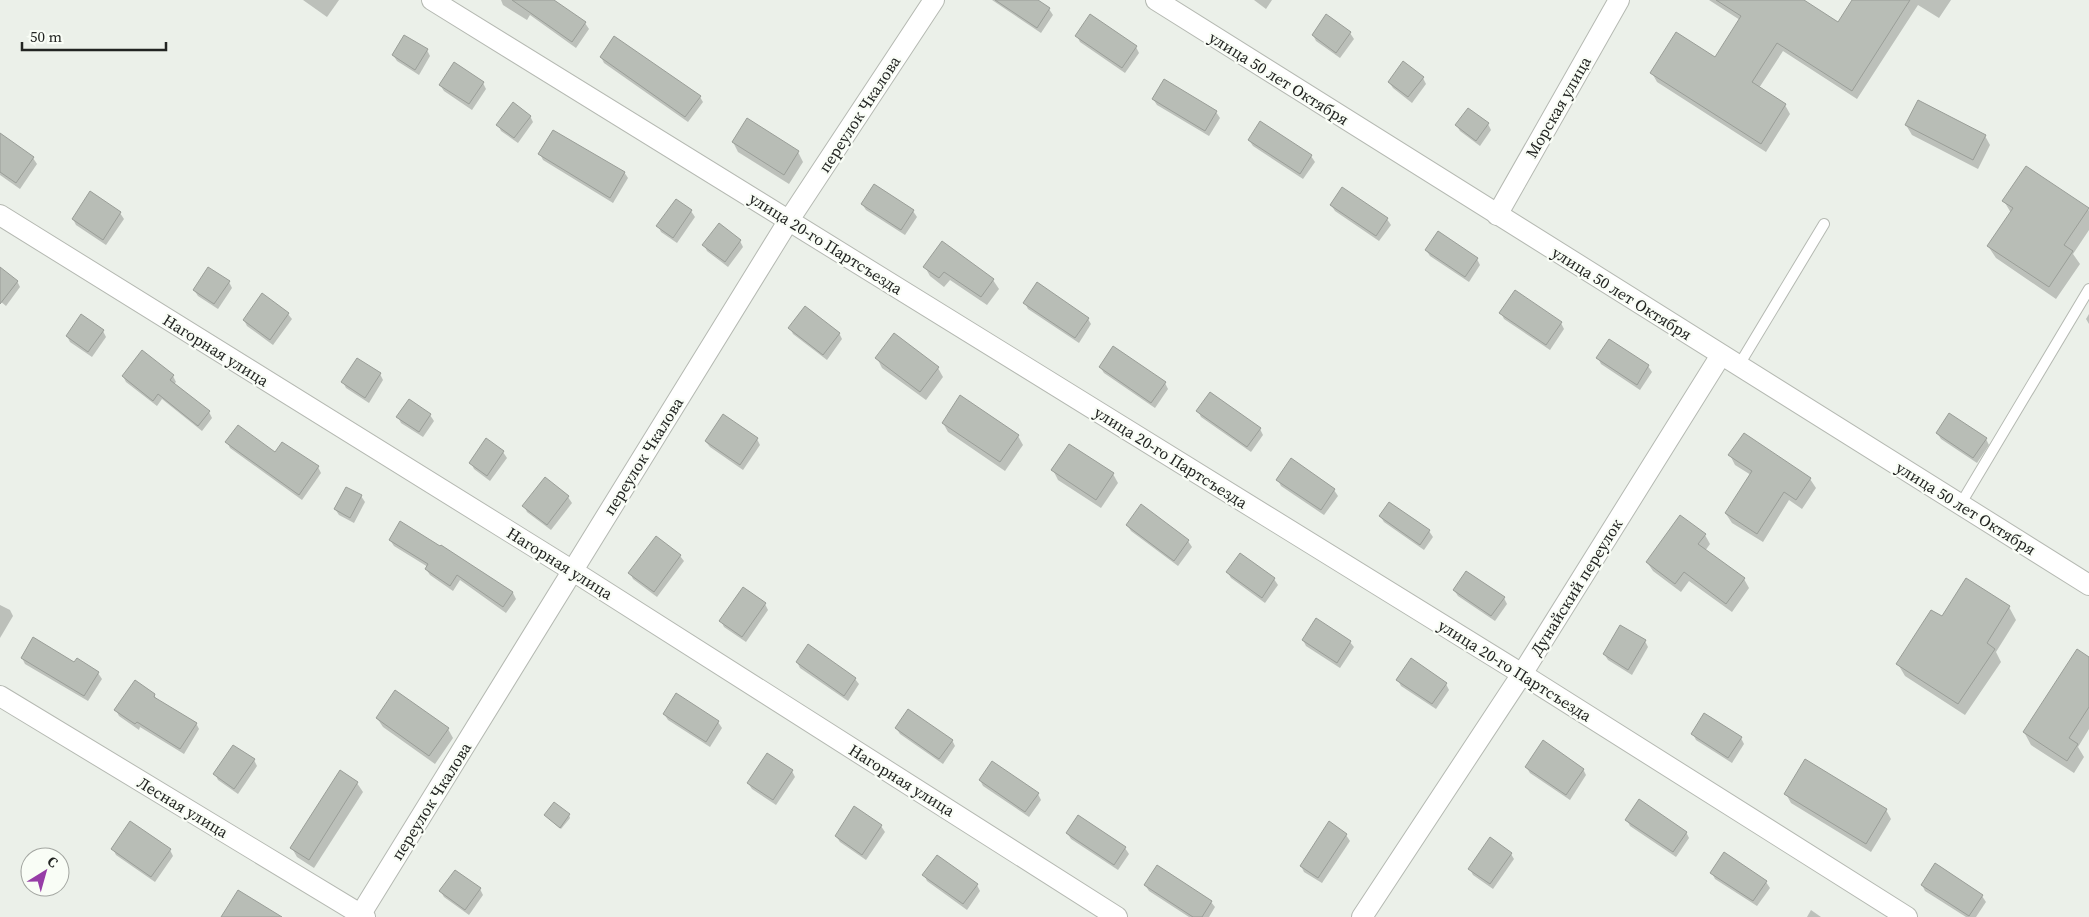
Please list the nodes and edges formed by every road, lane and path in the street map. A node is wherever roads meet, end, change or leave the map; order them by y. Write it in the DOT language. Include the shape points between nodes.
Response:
graph roads {
  1 [pos="432,0"];
  2 [pos="934,0"];
  3 [pos="1156,0"];
  4 [pos="1619,0"];
  5 [pos="0,215"];
  6 [pos="1497,215"];
  7 [pos="790,220"];
  8 [pos="1824,224"];
  9 [pos="2089,289"];
  10 [pos="1721,354"];
  11 [pos="1738,365"];
  12 [pos="1960,505"];
  13 [pos="572,571"];
  14 [pos="2089,585"];
  15 [pos="1522,674"];
  16 [pos="0,696"];
  17 [pos="362,916"];
  18 [pos="1118,917"];
  19 [pos="1362,917"];
  20 [pos="1907,917"];
  1 -- 7 [label="street, улица 20-го Партсъезда"];
  2 -- 7 [label="street, переулок Чкалова"];
  3 -- 6 [label="street, улица 50 лет Октября"];
  4 -- 6 [label="street, Морская улица"];
  5 -- 13 [label="street, Нагорная улица"];
  6 -- 10 [label="street, улица 50 лет Октября"];
  7 -- 13 [label="street, переулок Чкалова"];
  7 -- 15 [label="street, улица 20-го Партсъезда"];
  8 -- 11 [label="lane"];
  9 -- 12 [label="lane"];
  10 -- 11 [label="street, улица 50 лет Октября"];
  10 -- 15 [label="street, Дунайский переулок"];
  11 -- 12 [label="street, улица 50 лет Октября"];
  12 -- 14 [label="street, улица 50 лет Октября"];
  13 -- 17 [label="street, переулок Чкалова"];
  13 -- 18 [label="street, Нагорная улица"];
  15 -- 19 [label="street, Дунайский переулок"];
  15 -- 20 [label="street, улица 20-го Партсъезда"];
  16 -- 17 [label="street, Лесная улица"];
}
